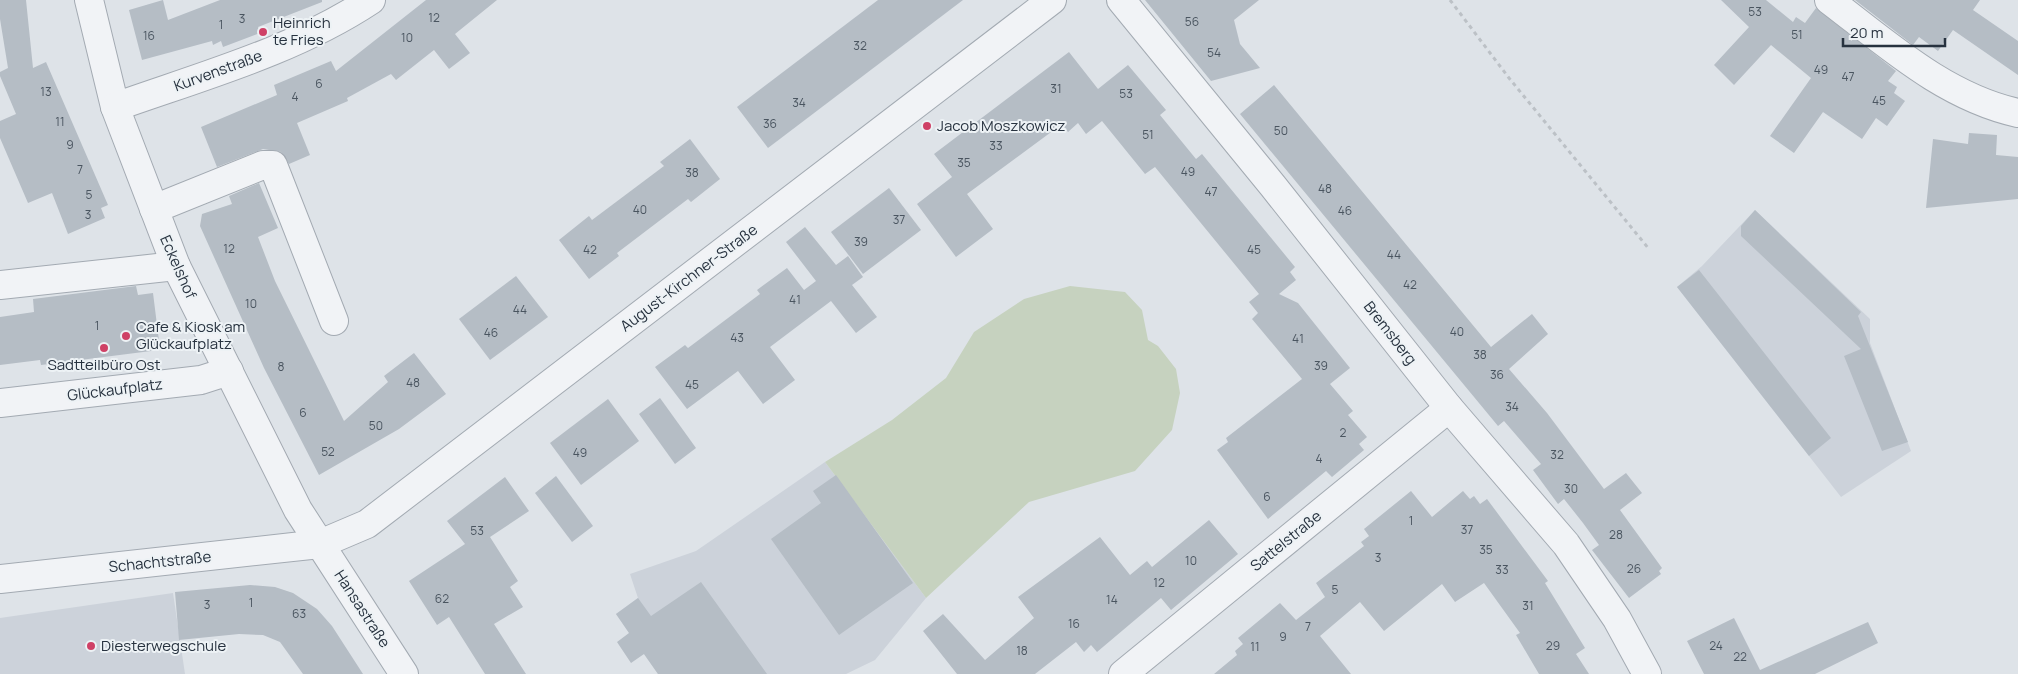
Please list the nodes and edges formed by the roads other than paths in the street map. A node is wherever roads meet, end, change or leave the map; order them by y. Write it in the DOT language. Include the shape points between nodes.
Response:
graph roads {
  1 [pos="89,0"];
  2 [pos="371,0"];
  3 [pos="1052,0"];
  4 [pos="1121,0"];
  5 [pos="1829,0"];
  6 [pos="116,107"];
  7 [pos="2018,113"];
  8 [pos="154,209"];
  9 [pos="176,266"];
  10 [pos="0,285"];
  11 [pos="334,321"];
  12 [pos="229,371"];
  13 [pos="0,403"];
  14 [pos="1449,408"];
  15 [pos="320,544"];
  16 [pos="0,579"];
  17 [pos="404,674"];
  18 [pos="1123,674"];
  19 [pos="1646,674"];
  1 -- 6 [label="street, Eckelshof"];
  2 -- 6 [label="street, Kurvenstraße" via="348,15 270,52"];
  3 -- 15 [label="street, August-Kirchner-Straße" via="368,524"];
  4 -- 14 [label="street, Bremsberg"];
  5 -- 7 [label="street" via="1952,90 1994,108"];
  6 -- 8 [label="street, Eckelshof"];
  8 -- 9 [label="street, Eckelshof"];
  8 -- 11 [label="street" via="263,165 273,165"];
  9 -- 10 [label="street"];
  9 -- 12 [label="street, Eckelshof"];
  12 -- 13 [label="street, Glückaufplatz" via="201,380"];
  12 -- 15 [label="street, Eckelshof" via="298,510"];
  14 -- 18 [label="street, Sattelstraße"];
  14 -- 19 [label="street, Bremsberg" via="1566,544 1616,619"];
  15 -- 16 [label="street, Schachtstraße"];
  15 -- 17 [label="street, Hansastraße"];
}
